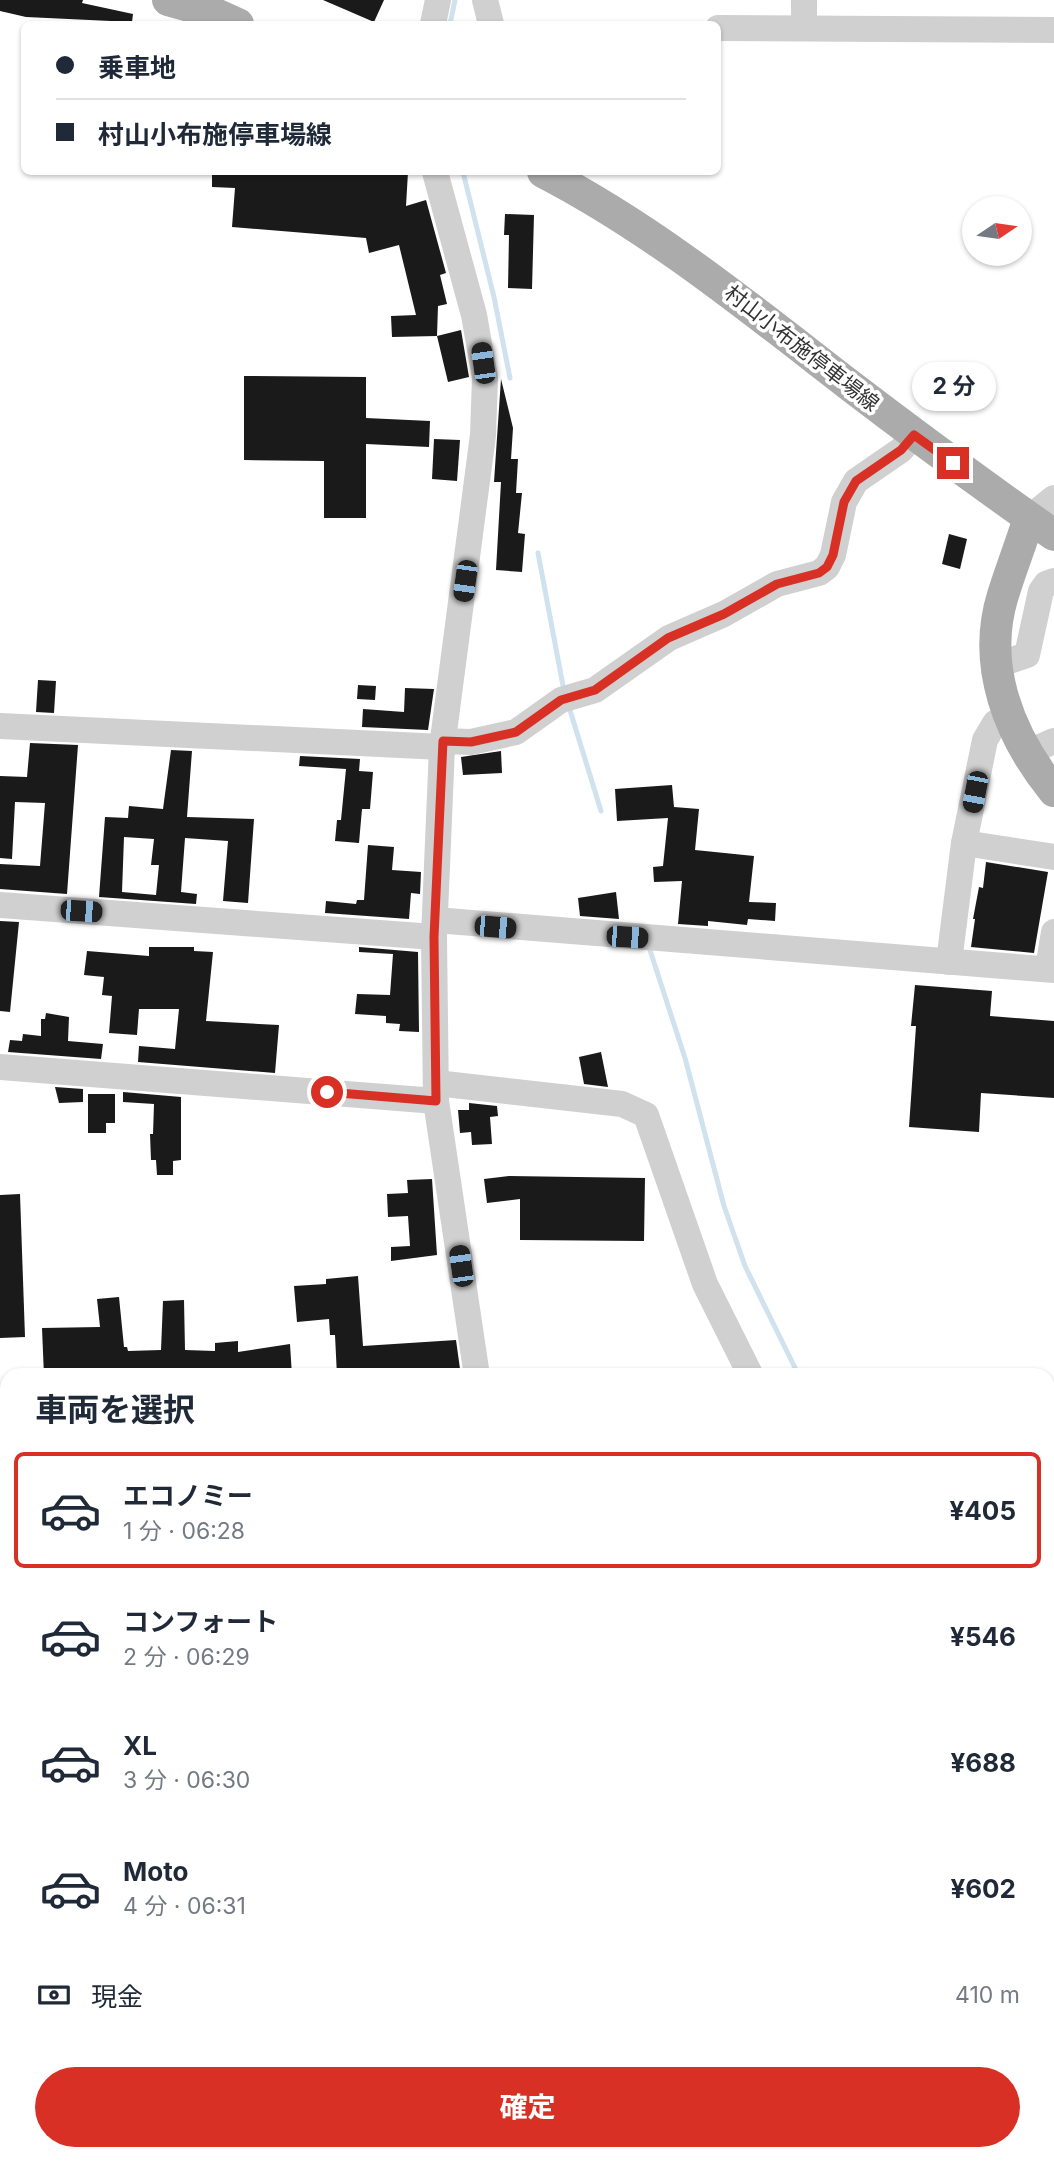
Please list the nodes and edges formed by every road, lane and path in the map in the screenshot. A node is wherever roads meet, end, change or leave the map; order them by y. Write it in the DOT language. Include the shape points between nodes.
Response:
graph roads {
  1 [pos="168,0"];
  2 [pos="438,0"];
  3 [pos="485,0"];
  4 [pos="804,0"];
  5 [pos="232,21"];
  6 [pos="434,21"];
  7 [pos="490,21"];
  8 [pos="804,27"];
  9 [pos="721,29"];
  10 [pos="1054,30"];
  11 [pos="436,175"];
  12 [pos="550,175"];
  13 [pos="914,435"];
  14 [pos="1054,498"];
  15 [pos="1042,526"];
  16 [pos="1054,581"];
  17 [pos="995,666"];
  18 [pos="1009,716"];
  19 [pos="0,726"];
  20 [pos="443,744"];
  21 [pos="1041,747"];
  22 [pos="1054,791"];
  23 [pos="964,843"];
  24 [pos="1054,857"];
  25 [pos="0,905"];
  26 [pos="434,928"];
  27 [pos="1054,932"];
  28 [pos="949,962"];
  29 [pos="1051,969"];
  30 [pos="0,1067"];
  31 [pos="436,1092"];
  32 [pos="476,1368"];
  33 [pos="747,1368"];
  1 -- 5 [label="main road"];
  2 -- 6 [label="street"];
  3 -- 7 [label="street"];
  4 -- 8 [label="street"];
  8 -- 9 [label="street"];
  8 -- 10 [label="street"];
  11 -- 20 [label="street" via="474,315 485,378 483,435"];
  12 -- 13 [label="main road, 村山小布施停車場線" via="726,289"];
  13 -- 15 [label="main road, 村山小布施停車場線"];
  13 -- 20 [label="street" via="901,450 856,481 844,502 833,555 819,573 768,588 724,614 668,638 595,690 566,699 516,732"];
  14 -- 15 [label="street"];
  15 -- 17 [label="main road" via="1002,596"];
  16 -- 17 [label="street" via="1041,591 1027,655"];
  17 -- 18 [label="main road"];
  18 -- 21 [label="main road"];
  18 -- 23 [label="street" via="995,723 985,740"];
  19 -- 20 [label="street"];
  20 -- 26 [label="street"];
  21 -- 22 [label="main road"];
  23 -- 24 [label="street"];
  23 -- 28 [label="street"];
  25 -- 26 [label="street"];
  26 -- 28 [label="street"];
  26 -- 31 [label="street"];
  27 -- 29 [label="street"];
  28 -- 29 [label="street"];
  30 -- 31 [label="street"];
  31 -- 32 [label="street"];
  31 -- 33 [label="street" via="622,1104 646,1115 705,1284"];
}
